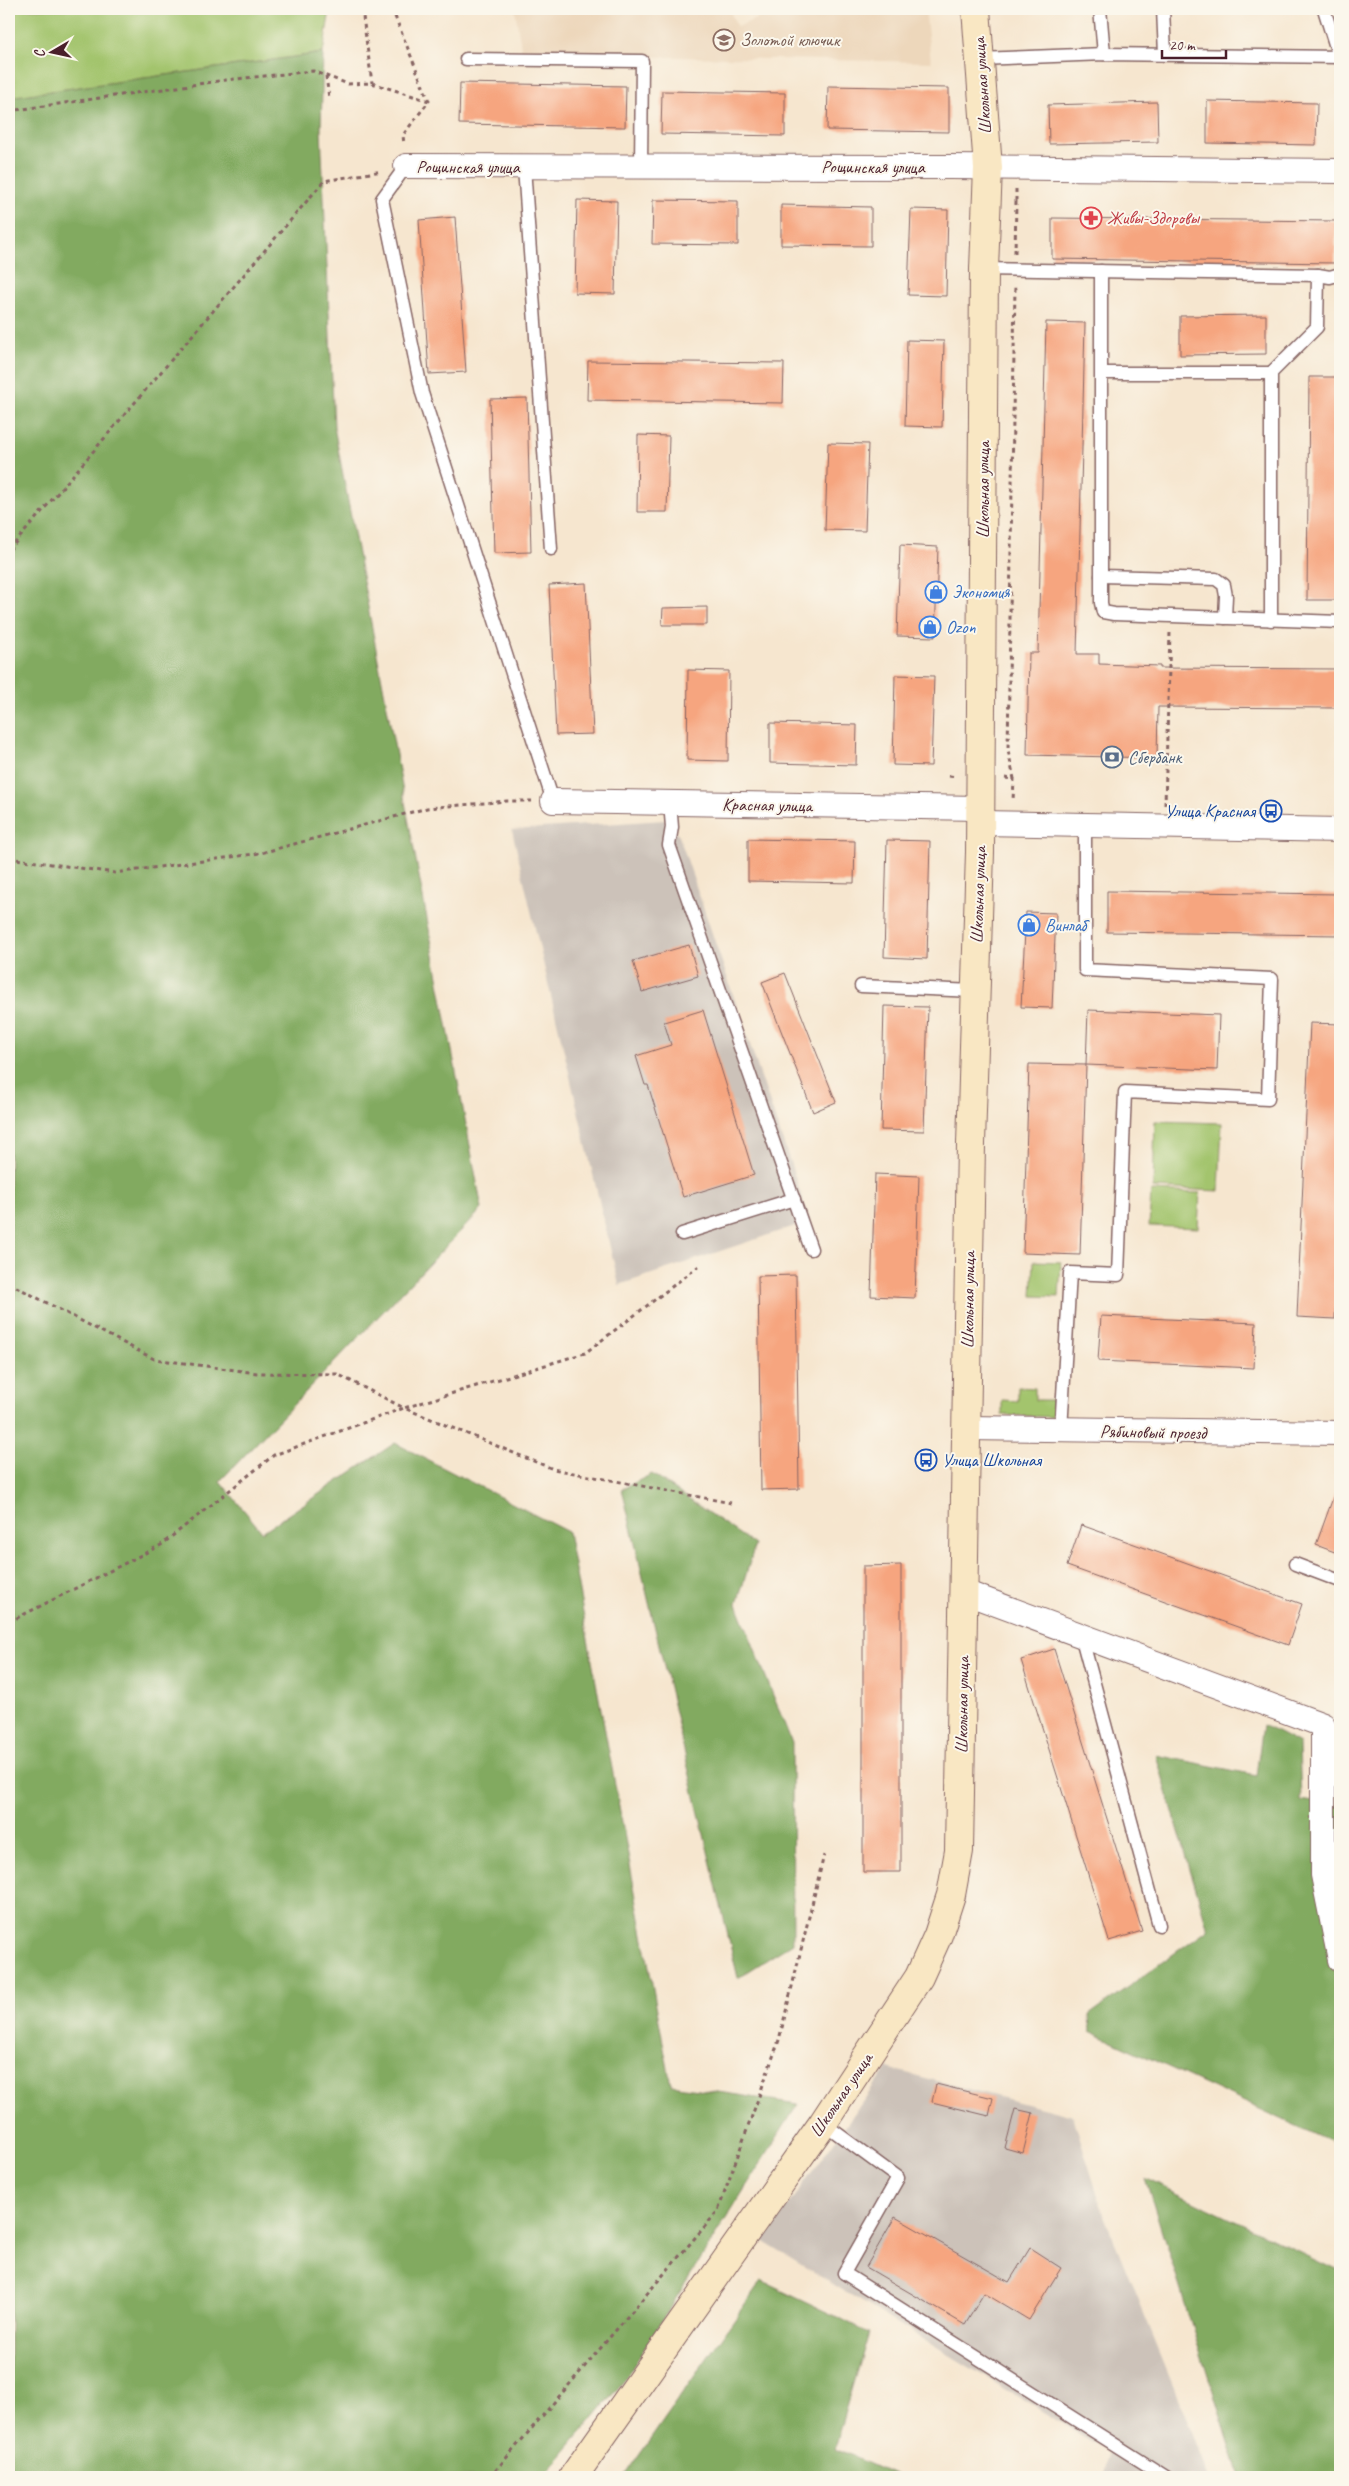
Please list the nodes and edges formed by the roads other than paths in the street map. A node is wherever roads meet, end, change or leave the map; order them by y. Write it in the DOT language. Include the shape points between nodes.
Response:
graph roads {
  1 [pos="976,9"];
  2 [pos="1100,9"];
  3 [pos="1163,9"];
  4 [pos="1324,9"];
  5 [pos="1104,54"];
  6 [pos="1164,54"];
  7 [pos="1340,57"];
  8 [pos="980,58"];
  9 [pos="466,59"];
  10 [pos="406,166"];
  11 [pos="524,167"];
  12 [pos="641,167"];
  13 [pos="988,168"];
  14 [pos="1340,171"];
  15 [pos="984,269"];
  16 [pos="1101,271"];
  17 [pos="1318,275"];
  18 [pos="1340,276"];
  19 [pos="1102,373"];
  20 [pos="1271,373"];
  21 [pos="551,549"];
  22 [pos="1101,576"];
  23 [pos="1225,618"];
  24 [pos="1271,620"];
  25 [pos="1340,622"];
  26 [pos="553,801"];
  27 [pos="670,804"];
  28 [pos="980,816"];
  29 [pos="1085,827"];
  30 [pos="1340,830"];
  31 [pos="861,986"];
  32 [pos="974,991"];
  33 [pos="794,1199"];
  34 [pos="682,1234"];
  35 [pos="811,1249"];
  36 [pos="967,1428"];
  37 [pos="1060,1431"];
  38 [pos="1340,1433"];
  39 [pos="1295,1564"];
  40 [pos="1340,1581"];
  41 [pos="964,1592"];
  42 [pos="1081,1634"];
  43 [pos="1332,1728"];
  44 [pos="1159,1925"];
  45 [pos="1340,1960"];
  46 [pos="824,2123"];
  47 [pos="573,2477"];
  48 [pos="1166,2477"];
  1 -- 8 [label="street, Школьная улица"];
  2 -- 5 [label="lane"];
  3 -- 6 [label="lane"];
  4 -- 7 [label="lane"];
  5 -- 6 [label="lane"];
  5 -- 8 [label="lane"];
  6 -- 7 [label="lane"];
  8 -- 13 [label="street, Школьная улица"];
  9 -- 12 [label="lane" via="642,61"];
  10 -- 11 [label="street, Рощинская улица"];
  10 -- 26 [label="lane" via="382,199 422,392"];
  11 -- 12 [label="street, Рощинская улица"];
  11 -- 21 [label="lane"];
  12 -- 13 [label="street, Рощинская улица"];
  13 -- 14 [label="street, Рощинская улица"];
  13 -- 15 [label="street, Школьная улица"];
  15 -- 16 [label="lane"];
  15 -- 28 [label="street, Школьная улица"];
  16 -- 17 [label="lane"];
  16 -- 19 [label="lane"];
  17 -- 18 [label="lane"];
  17 -- 20 [label="lane" via="1317,326"];
  19 -- 20 [label="lane"];
  19 -- 22 [label="lane"];
  20 -- 24 [label="lane"];
  22 -- 23 [label="lane" via="1103,612"];
  22 -- 23 [label="lane" via="1216,579 1224,585"];
  23 -- 24 [label="lane"];
  24 -- 25 [label="lane"];
  26 -- 27 [label="street, Красная улица"];
  27 -- 28 [label="street, Красная улица"];
  27 -- 33 [label="lane" via="672,828 669,845"];
  28 -- 29 [label="street, Красная улица"];
  28 -- 32 [label="street, Школьная улица"];
  29 -- 30 [label="street, Красная улица"];
  29 -- 37 [label="lane" via="1086,970 1272,979 1268,1099 1125,1092 1118,1275 1070,1274"];
  31 -- 32 [label="lane"];
  32 -- 36 [label="street, Школьная улица"];
  33 -- 34 [label="lane"];
  33 -- 35 [label="lane"];
  36 -- 37 [label="street, Рябиновый проезд"];
  36 -- 41 [label="street, Школьная улица"];
  37 -- 38 [label="street, Рябиновый проезд"];
  39 -- 40 [label="lane"];
  41 -- 42 [label="street"];
  41 -- 46 [label="street, Школьная улица" via="959,1851 951,1895 919,1977"];
  42 -- 43 [label="street"];
  42 -- 44 [label="lane"];
  43 -- 45 [label="street" via="1323,1875"];
  46 -- 47 [label="street, Школьная улица"];
  46 -- 48 [label="lane" via="898,2178 844,2274"];
}
